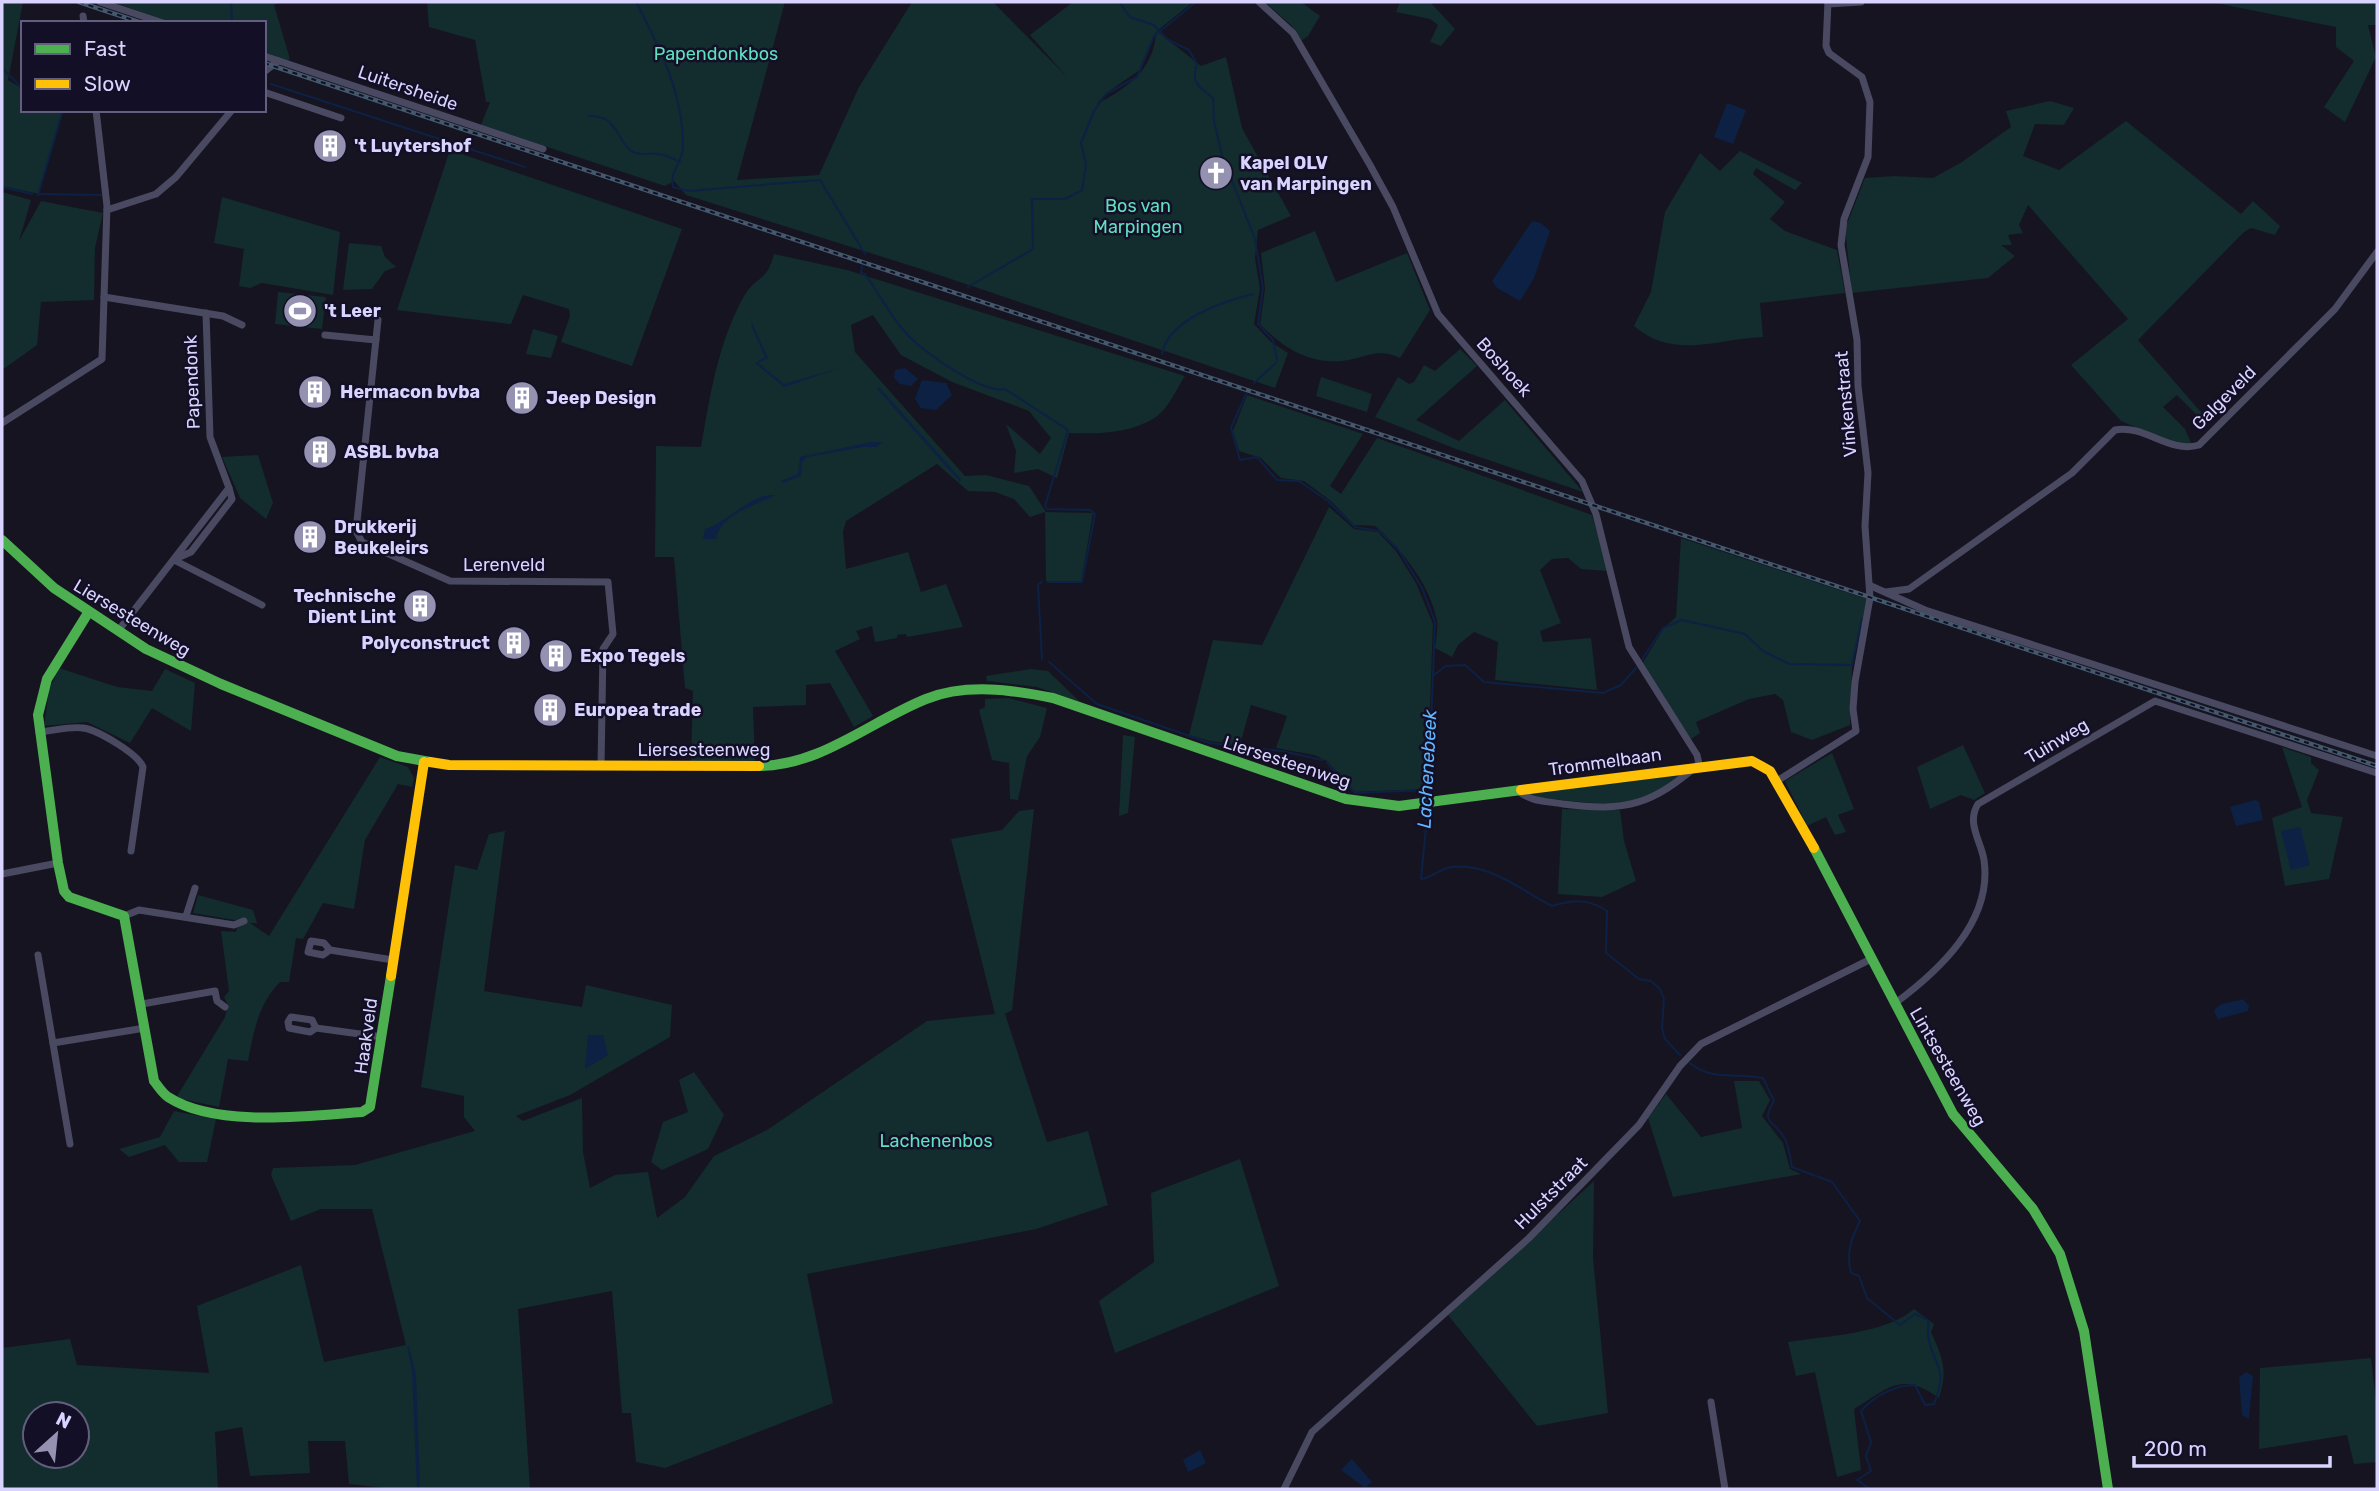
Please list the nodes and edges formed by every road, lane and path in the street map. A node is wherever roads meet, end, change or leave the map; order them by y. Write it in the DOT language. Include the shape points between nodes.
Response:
graph roads {
  1 [pos="100,2"];
  2 [pos="1259,2"];
  3 [pos="1861,2"];
  4 [pos="1828,3"];
  5 [pos="157,21"];
  6 [pos="266,57"];
  7 [pos="278,61"];
  8 [pos="266,71"];
  9 [pos="266,93"];
  10 [pos="96,112"];
  11 [pos="230,112"];
  12 [pos="341,118"];
  13 [pos="543,149"];
  14 [pos="107,210"];
  15 [pos="2377,252"];
  16 [pos="104,297"];
  17 [pos="205,313"];
  18 [pos="378,320"];
  19 [pos="242,325"];
  20 [pos="325,335"];
  21 [pos="376,340"];
  22 [pos="2,423"];
  23 [pos="2,540"];
  24 [pos="174,560"];
  25 [pos="1871,586"];
  26 [pos="1886,592"];
  27 [pos="262,605"];
  28 [pos="88,613"];
  29 [pos="118,631"];
  30 [pos="38,732"];
  31 [pos="2377,756"];
  32 [pos="424,762"];
  33 [pos="1699,764"];
  34 [pos="601,766"];
  35 [pos="2377,773"];
  36 [pos="1777,781"];
  37 [pos="1515,790"];
  38 [pos="131,851"];
  39 [pos="58,863"];
  40 [pos="2,874"];
  41 [pos="195,888"];
  42 [pos="124,916"];
  43 [pos="186,916"];
  44 [pos="244,921"];
  45 [pos="330,950"];
  46 [pos="38,955"];
  47 [pos="1871,959"];
  48 [pos="393,960"];
  49 [pos="142,1004"];
  50 [pos="1894,1004"];
  51 [pos="225,1007"];
  52 [pos="145,1028"];
  53 [pos="316,1028"];
  54 [pos="382,1037"];
  55 [pos="53,1043"];
  56 [pos="70,1144"];
  57 [pos="1711,1402"];
  58 [pos="1284,1489"];
  59 [pos="1725,1489"];
  60 [pos="2108,1489"];
  1 -- 5 [label="street"];
  2 -- 33 [label="street, Boshoek" via="1293,33 1370,166 1393,207 1438,314 1582,481 1596,514 1629,648"];
  3 -- 4 [label="street, Vinkenstraat"];
  4 -- 25 [label="street, Vinkenstraat" via="1826,46 1862,77 1870,102 1868,157 1844,219 1841,245 1857,340"];
  6 -- 7 [label="street, Luitersheide"];
  7 -- 8 [label="street"];
  7 -- 13 [label="street, Luitersheide"];
  9 -- 12 [label="street"];
  10 -- 14 [label="street"];
  11 -- 14 [label="street" via="156,194"];
  14 -- 16 [label="street"];
  15 -- 26 [label="street, Galgeveld" via="2335,309 2199,445 2176,447 2136,430 2115,430 2072,473 1909,589"];
  16 -- 17 [label="street"];
  16 -- 22 [label="street" via="102,359"];
  17 -- 19 [label="street"];
  17 -- 24 [label="street, Papendonk" via="210,437 229,488"];
  18 -- 21 [label="street, Lerenveld"];
  20 -- 21 [label="street"];
  21 -- 34 [label="street, Lerenveld" via="356,531 362,542 450,581 608,582 613,634 603,649"];
  23 -- 28 [label="street, Liersesteenweg"];
  24 -- 27 [label="street"];
  24 -- 29 [label="street, Papendonk"];
  25 -- 26 [label="street"];
  25 -- 36 [label="street, Vinkenstraat" via="1855,682 1856,731"];
  26 -- 31 [label="street" via="1925,610"];
  28 -- 29 [label="street, Liersesteenweg"];
  28 -- 30 [label="street" via="47,679"];
  29 -- 32 [label="street, Liersesteenweg" via="211,680 384,751"];
  30 -- 38 [label="street" via="90,730 139,758 143,767"];
  30 -- 39 [label="street"];
  32 -- 34 [label="street, Liersesteenweg"];
  32 -- 48 [label="street, Haakveld"];
  33 -- 36 [label="street, Lintsesteenweg" via="1752,761"];
  33 -- 37 [label="street, Trommelbaan"];
  33 -- 37 [label="street" via="1668,790 1625,806 1527,799"];
  34 -- 37 [label="street, Liersesteenweg" via="785,766 928,698 990,689 1053,698 1291,782 1373,804 1399,806"];
  35 -- 50 [label="street, Tuinweg" via="2155,701 1978,804 1972,822 1984,864 1980,908 1959,941"];
  36 -- 47 [label="street, Lintsesteenweg"];
  39 -- 40 [label="street"];
  39 -- 42 [label="street" via="69,897"];
  41 -- 43 [label="street"];
  42 -- 43 [label="street" via="139,910"];
  42 -- 49 [label="street"];
  43 -- 44 [label="street" via="234,925"];
  45 -- 48 [label="street"];
  46 -- 55 [label="street"];
  47 -- 50 [label="street, Lintsesteenweg"];
  47 -- 58 [label="street, Hulststraat" via="1701,1044 1639,1125 1557,1210 1312,1432"];
  48 -- 54 [label="street, Haakveld"];
  49 -- 51 [label="street" via="215,992"];
  49 -- 52 [label="street"];
  50 -- 60 [label="street, Lintsesteenweg" via="1953,1114 2033,1209 2060,1254 2084,1331"];
  52 -- 54 [label="street, Haakveld" via="154,1081 173,1104 271,1117 362,1112 370,1107"];
  52 -- 55 [label="street"];
  53 -- 54 [label="street"];
  55 -- 56 [label="street"];
  57 -- 59 [label="street"];
}
